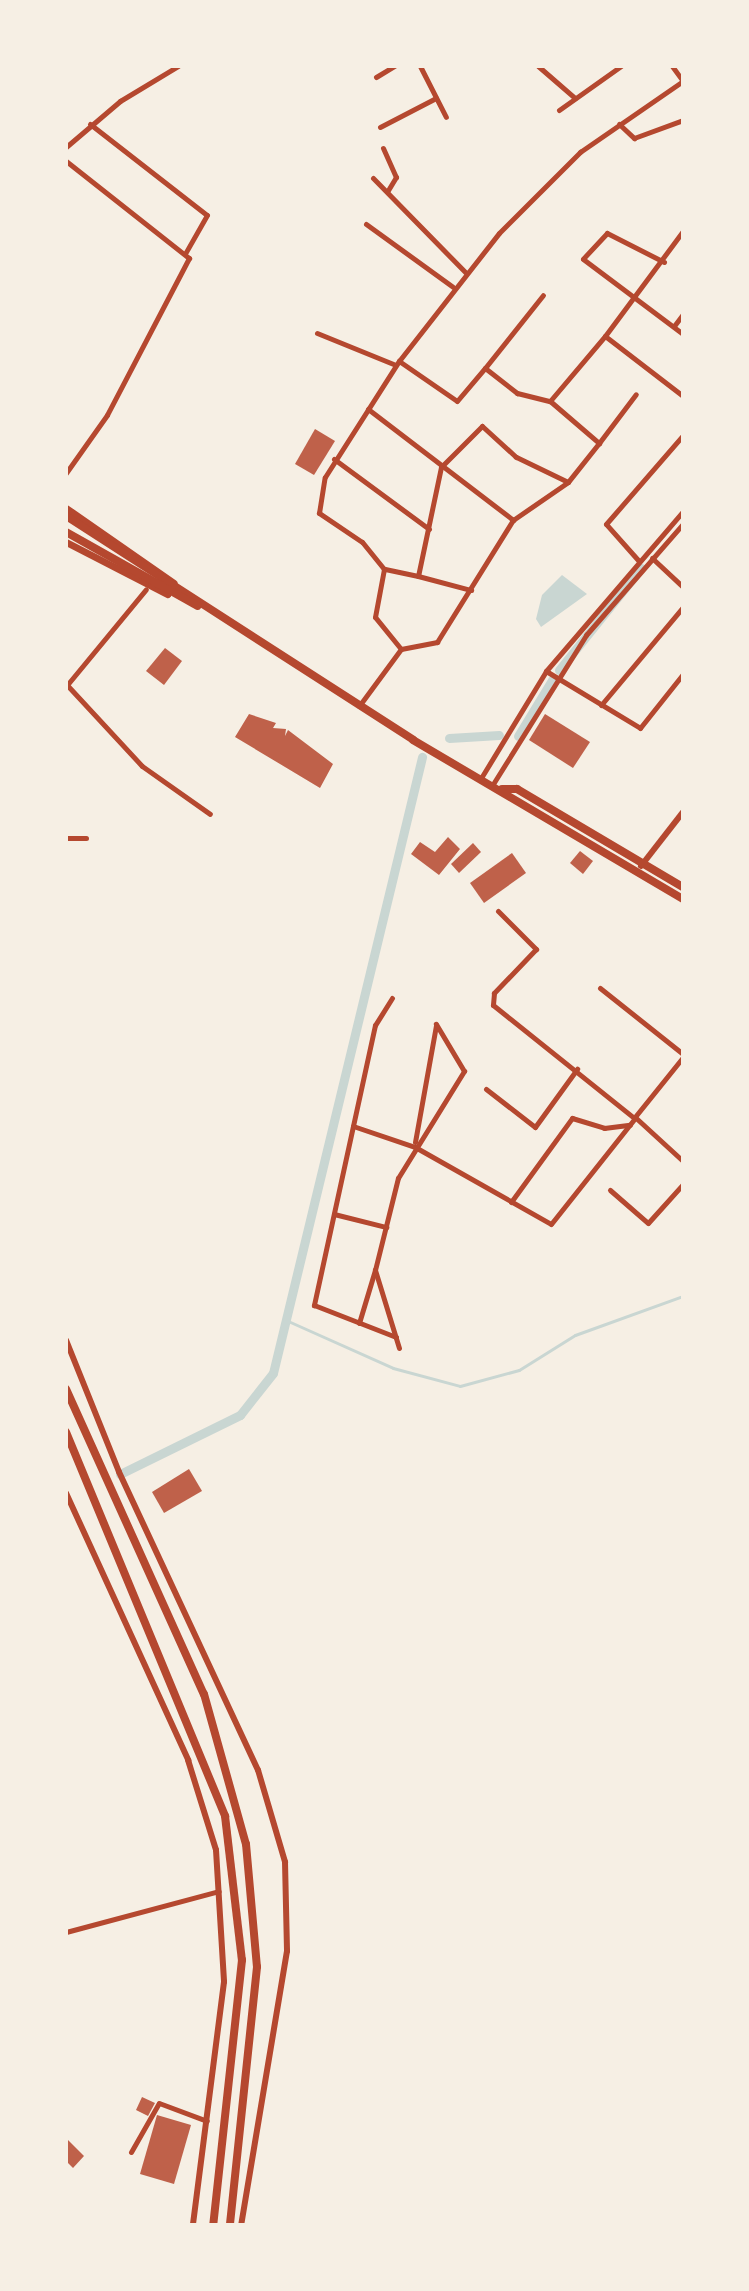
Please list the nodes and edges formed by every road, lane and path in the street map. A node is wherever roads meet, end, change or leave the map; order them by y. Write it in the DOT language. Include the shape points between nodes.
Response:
graph roads {
  1 [pos="178,66"];
  2 [pos="394,66"];
  3 [pos="420,66"];
  4 [pos="538,66"];
  5 [pos="621,66"];
  6 [pos="672,66"];
  7 [pos="376,77"];
  8 [pos="683,81"];
  9 [pos="436,98"];
  10 [pos="575,98"];
  11 [pos="559,110"];
  12 [pos="446,117"];
  13 [pos="683,120"];
  14 [pos="90,124"];
  15 [pos="619,124"];
  16 [pos="380,127"];
  17 [pos="66,147"];
  18 [pos="383,148"];
  19 [pos="66,161"];
  20 [pos="373,178"];
  21 [pos="387,192"];
  22 [pos="366,224"];
  23 [pos="683,231"];
  24 [pos="186,252"];
  25 [pos="664,262"];
  26 [pos="465,272"];
  27 [pos="453,287"];
  28 [pos="543,295"];
  29 [pos="637,302"];
  30 [pos="683,314"];
  31 [pos="674,326"];
  32 [pos="317,333"];
  33 [pos="683,334"];
  34 [pos="605,336"];
  35 [pos="397,363"];
  36 [pos="485,368"];
  37 [pos="636,394"];
  38 [pos="683,396"];
  39 [pos="550,401"];
  40 [pos="368,409"];
  41 [pos="683,435"];
  42 [pos="599,443"];
  43 [pos="334,459"];
  44 [pos="441,467"];
  45 [pos="66,473"];
  46 [pos="568,482"];
  47 [pos="66,508"];
  48 [pos="683,511"];
  49 [pos="66,516"];
  50 [pos="513,520"];
  51 [pos="683,524"];
  52 [pos="429,529"];
  53 [pos="66,532"];
  54 [pos="66,542"];
  55 [pos="652,558"];
  56 [pos="638,560"];
  57 [pos="384,569"];
  58 [pos="418,576"];
  59 [pos="174,583"];
  60 [pos="683,587"];
  61 [pos="146,589"];
  62 [pos="471,590"];
  63 [pos="167,594"];
  64 [pos="201,607"];
  65 [pos="683,607"];
  66 [pos="401,649"];
  67 [pos="546,671"];
  68 [pos="683,674"];
  69 [pos="558,678"];
  70 [pos="66,685"];
  71 [pos="601,705"];
  72 [pos="359,706"];
  73 [pos="481,778"];
  74 [pos="497,786"];
  75 [pos="683,812"];
  76 [pos="210,814"];
  77 [pos="66,838"];
  78 [pos="86,838"];
  79 [pos="643,863"];
  80 [pos="637,872"];
  81 [pos="683,887"];
  82 [pos="683,899"];
  83 [pos="498,911"];
  84 [pos="600,988"];
  85 [pos="392,998"];
  86 [pos="683,1055"];
  87 [pos="577,1069"];
  88 [pos="486,1089"];
  89 [pos="636,1118"];
  90 [pos="630,1125"];
  91 [pos="353,1126"];
  92 [pos="415,1147"];
  93 [pos="683,1161"];
  94 [pos="683,1184"];
  95 [pos="610,1190"];
  96 [pos="511,1202"];
  97 [pos="334,1214"];
  98 [pos="386,1227"];
  99 [pos="375,1270"];
  100 [pos="359,1323"];
  101 [pos="396,1337"];
  102 [pos="66,1340"];
  103 [pos="399,1348"];
  104 [pos="66,1389"];
  105 [pos="66,1432"];
  106 [pos="66,1493"];
  107 [pos="220,1891"];
  108 [pos="66,1932"];
  109 [pos="209,2122"];
  110 [pos="131,2152"];
  111 [pos="193,2225"];
  112 [pos="213,2225"];
  113 [pos="230,2225"];
  114 [pos="241,2225"];
  1 -- 14 [label="street"];
  2 -- 7 [label="street"];
  3 -- 9 [label="street"];
  4 -- 10 [label="street"];
  5 -- 10 [label="street"];
  6 -- 8 [label="street"];
  8 -- 15 [label="street"];
  9 -- 12 [label="street"];
  9 -- 16 [label="street"];
  10 -- 11 [label="street"];
  13 -- 15 [label="street" via="632,138"];
  14 -- 17 [label="street"];
  14 -- 24 [label="street" via="207,215"];
  15 -- 26 [label="street" via="580,152"];
  18 -- 21 [label="street" via="396,177"];
  19 -- 24 [label="street"];
  20 -- 21 [label="street"];
  21 -- 26 [label="street"];
  22 -- 27 [label="street"];
  23 -- 25 [label="street"];
  24 -- 45 [label="street" via="186,267 107,415"];
  25 -- 29 [label="street"];
  25 -- 29 [label="street" via="607,233 585,256"];
  26 -- 27 [label="street"];
  27 -- 35 [label="street"];
  28 -- 36 [label="street"];
  29 -- 31 [label="street"];
  29 -- 34 [label="street"];
  30 -- 31 [label="street"];
  31 -- 33 [label="street"];
  32 -- 35 [label="street"];
  34 -- 38 [label="street"];
  34 -- 39 [label="street"];
  35 -- 36 [label="street" via="459,402"];
  35 -- 40 [label="street"];
  36 -- 39 [label="street" via="517,393"];
  37 -- 42 [label="street"];
  39 -- 42 [label="street"];
  40 -- 43 [label="street"];
  40 -- 44 [label="street"];
  41 -- 56 [label="street" via="605,526"];
  42 -- 46 [label="street"];
  43 -- 52 [label="street"];
  43 -- 57 [label="street" via="318,511"];
  44 -- 46 [label="street" via="484,425 516,457"];
  44 -- 50 [label="street"];
  44 -- 52 [label="street"];
  46 -- 50 [label="street"];
  47 -- 59 [label="main road"];
  48 -- 56 [label="street"];
  49 -- 59 [label="highway"];
  50 -- 62 [label="street"];
  51 -- 55 [label="street"];
  52 -- 58 [label="street"];
  53 -- 63 [label="highway"];
  54 -- 61 [label="main road"];
  55 -- 60 [label="street"];
  55 -- 69 [label="street"];
  56 -- 67 [label="street"];
  57 -- 58 [label="street"];
  57 -- 66 [label="street" via="375,617"];
  58 -- 62 [label="street"];
  59 -- 64 [label="highway"];
  61 -- 63 [label="main road"];
  61 -- 70 [label="street"];
  62 -- 66 [label="street" via="436,643"];
  63 -- 64 [label="highway"];
  64 -- 72 [label="highway"];
  65 -- 71 [label="street"];
  66 -- 72 [label="street"];
  67 -- 69 [label="street"];
  67 -- 73 [label="street"];
  68 -- 71 [label="street" via="640,728"];
  69 -- 71 [label="street"];
  69 -- 74 [label="street"];
  70 -- 76 [label="street" via="142,766"];
  72 -- 73 [label="highway"];
  73 -- 74 [label="highway"];
  74 -- 79 [label="highway" via="517,789"];
  74 -- 80 [label="highway"];
  75 -- 79 [label="street"];
  77 -- 78 [label="street"];
  79 -- 80 [label="street"];
  79 -- 81 [label="highway"];
  80 -- 82 [label="highway"];
  83 -- 87 [label="street" via="536,949 494,993 493,1005"];
  84 -- 86 [label="street"];
  85 -- 91 [label="street" via="375,1025"];
  86 -- 89 [label="street"];
  87 -- 88 [label="street" via="535,1127"];
  87 -- 89 [label="street"];
  89 -- 90 [label="street"];
  89 -- 93 [label="street"];
  90 -- 96 [label="street" via="604,1128 572,1118"];
  90 -- 96 [label="street" via="555,1222"];
  91 -- 92 [label="street"];
  91 -- 97 [label="street"];
  92 -- 92 [label="street" via="464,1071 436,1024 434,1039"];
  92 -- 96 [label="street"];
  92 -- 98 [label="street"];
  94 -- 95 [label="street" via="648,1223"];
  97 -- 98 [label="street"];
  97 -- 100 [label="street" via="314,1305"];
  98 -- 99 [label="street"];
  99 -- 100 [label="street"];
  99 -- 101 [label="street"];
  100 -- 101 [label="street"];
  101 -- 103 [label="street"];
  102 -- 114 [label="street" via="119,1472 258,1770 285,1862 287,1951"];
  104 -- 113 [label="highway" via="204,1694 246,1844 257,1967"];
  105 -- 112 [label="highway" via="225,1816 242,1960"];
  106 -- 107 [label="street" via="188,1760 213,1836"];
  107 -- 108 [label="street"];
  107 -- 109 [label="street" via="224,1982"];
  109 -- 110 [label="street" via="159,2103"];
  109 -- 111 [label="street"];
}
